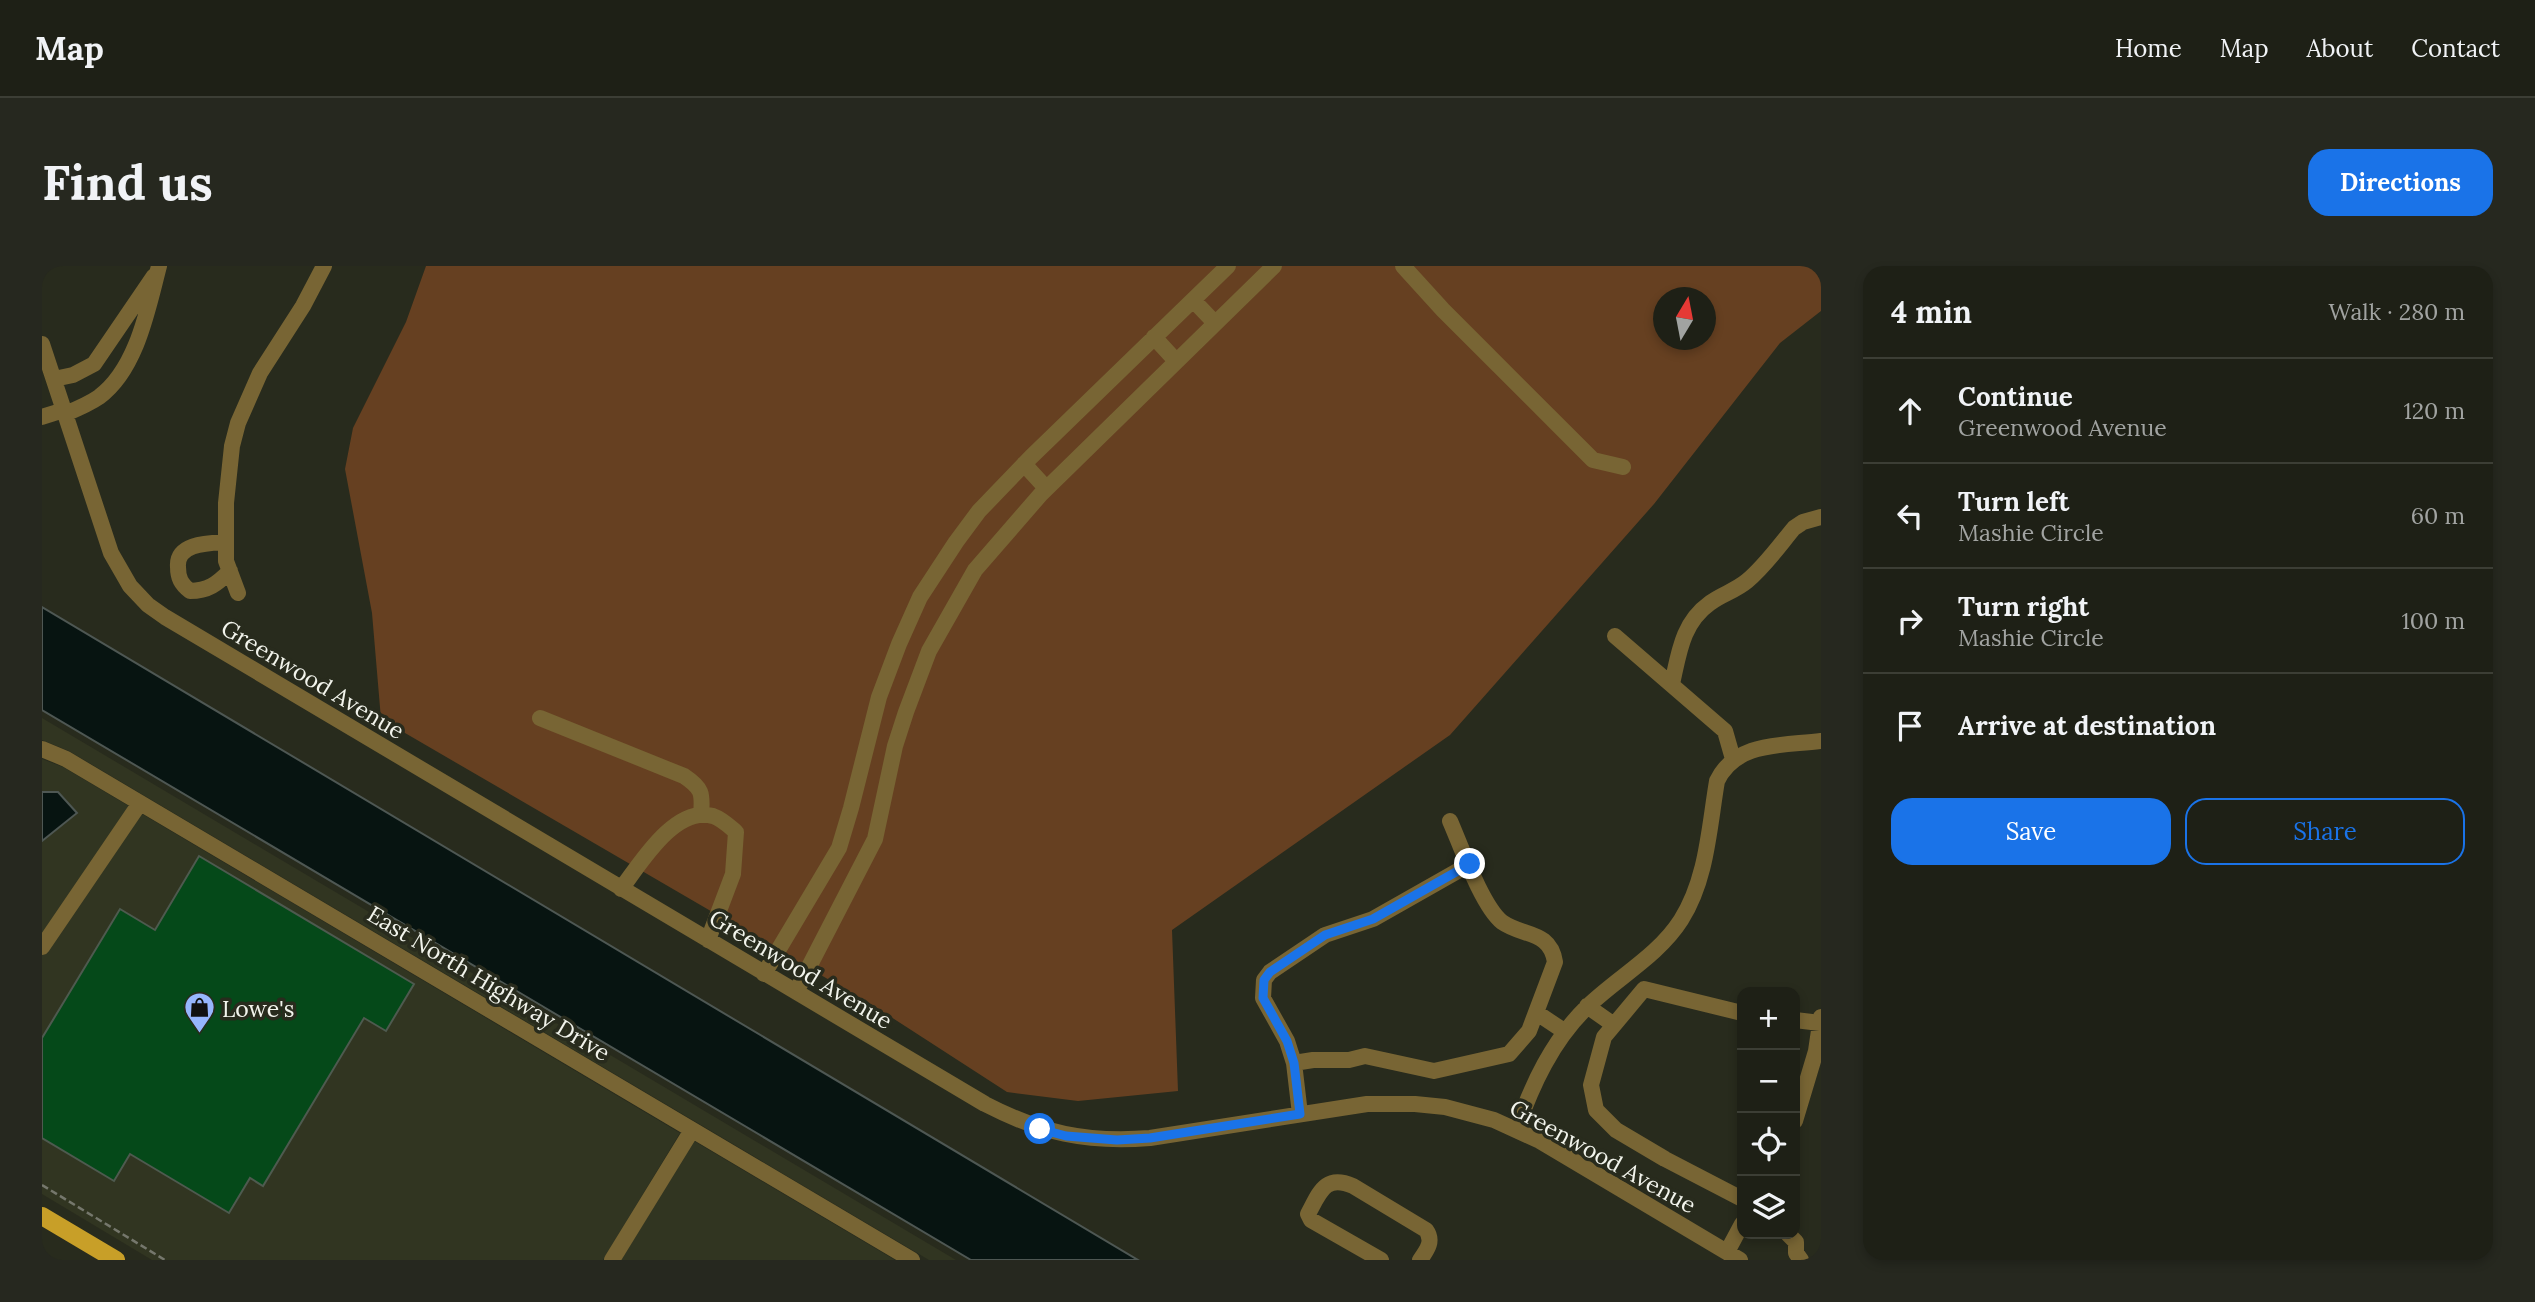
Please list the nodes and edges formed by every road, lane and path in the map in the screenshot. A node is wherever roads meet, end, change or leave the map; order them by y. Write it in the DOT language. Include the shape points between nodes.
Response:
graph roads {
  1 [pos="324,266"];
  2 [pos="1228,266"];
  3 [pos="1274,266"];
  4 [pos="1403,266"];
  5 [pos="159,267"];
  6 [pos="1193,300"];
  7 [pos="1216,323"];
  8 [pos="1154,337"];
  9 [pos="42,344"];
  10 [pos="1176,361"];
  11 [pos="54,379"];
  12 [pos="64,412"];
  13 [pos="42,417"];
  14 [pos="1024,464"];
  15 [pos="1623,467"];
  16 [pos="1046,488"];
  17 [pos="1821,517"];
  18 [pos="226,542"];
  19 [pos="230,571"];
  20 [pos="238,593"];
  21 [pos="1615,636"];
  22 [pos="1672,684"];
  23 [pos="540,718"];
  24 [pos="866,740"];
  25 [pos="1821,741"];
  26 [pos="895,746"];
  27 [pos="42,749"];
  28 [pos="1733,758"];
  29 [pos="140,803"];
  30 [pos="701,815"];
  31 [pos="1450,821"];
  32 [pos="1470,864"];
  33 [pos="621,889"];
  34 [pos="708,940"];
  35 [pos="42,947"];
  36 [pos="764,974"];
  37 [pos="796,992"];
  38 [pos="1587,1006"];
  39 [pos="1737,1012"];
  40 [pos="1537,1013"];
  41 [pos="1800,1020"];
  42 [pos="1821,1020"];
  43 [pos="1615,1024"];
  44 [pos="1564,1031"];
  45 [pos="1294,1063"];
  46 [pos="1797,1113"];
  47 [pos="1300,1114"];
  48 [pos="692,1130"];
  49 [pos="1516,1130"];
  50 [pos="42,1185"];
  51 [pos="1737,1196"];
  52 [pos="42,1216"];
  53 [pos="1738,1239"];
  54 [pos="1793,1239"];
  55 [pos="1734,1257"];
  56 [pos="116,1260"];
  57 [pos="165,1260"];
  58 [pos="612,1260"];
  59 [pos="912,1260"];
  60 [pos="1381,1260"];
  61 [pos="1420,1260"];
  62 [pos="1801,1260"];
  1 -- 18 [label="street" via="260,373 238,423 228,473"];
  2 -- 6 [label="street"];
  3 -- 7 [label="street"];
  4 -- 15 [label="street" via="1593,460"];
  5 -- 11 [label="street" via="94,364"];
  5 -- 12 [label="street" via="145,322 115,382 98,398"];
  6 -- 7 [label="street"];
  6 -- 8 [label="street"];
  7 -- 10 [label="street"];
  8 -- 10 [label="street"];
  8 -- 14 [label="street"];
  9 -- 11 [label="street, Greenwood Avenue"];
  10 -- 16 [label="street"];
  11 -- 12 [label="street, Greenwood Avenue"];
  12 -- 13 [label="street"];
  12 -- 33 [label="street, Greenwood Avenue" via="111,553 130,586 148,605"];
  14 -- 16 [label="street"];
  14 -- 24 [label="street" via="979,511 920,597"];
  16 -- 26 [label="street" via="975,570 929,651"];
  17 -- 22 [label="street" via="1794,528 1750,579 1700,612 1682,637"];
  18 -- 19 [label="street"];
  18 -- 19 [label="street" via="185,550 177,562 179,580 190,591 204,591"];
  19 -- 20 [label="street"];
  21 -- 22 [label="street"];
  22 -- 28 [label="street" via="1725,731"];
  23 -- 30 [label="street" via="684,776 698,786 703,799"];
  24 -- 26 [label="street"];
  24 -- 36 [label="street" via="839,848"];
  25 -- 28 [label="street" via="1754,749"];
  26 -- 37 [label="street" via="875,839"];
  27 -- 29 [label="street, East North Highway Drive"];
  28 -- 38 [label="street" via="1717,781 1701,872 1680,921 1655,950"];
  29 -- 35 [label="street"];
  29 -- 48 [label="street, East North Highway Drive"];
  30 -- 33 [label="street" via="678,823 656,842"];
  30 -- 34 [label="street" via="713,816 736,832 733,874"];
  31 -- 32 [label="street"];
  32 -- 40 [label="street" via="1496,916 1544,940 1553,951 1555,962"];
  32 -- 45 [label="street" via="1373,919 1325,935 1270,972 1264,980 1263,998"];
  33 -- 34 [label="street, Greenwood Avenue"];
  34 -- 36 [label="street, Greenwood Avenue"];
  36 -- 37 [label="street, Greenwood Avenue"];
  37 -- 47 [label="street, Greenwood Avenue" via="985,1104 1066,1136 1150,1138"];
  38 -- 43 [label="street"];
  38 -- 44 [label="street"];
  39 -- 43 [label="street" via="1644,989"];
  40 -- 44 [label="street"];
  40 -- 45 [label="street" via="1529,1031 1509,1054 1446,1068 1424,1070 1365,1056"];
  41 -- 42 [label="street"];
  42 -- 46 [label="street"];
  43 -- 51 [label="street" via="1604,1037 1591,1085 1596,1110 1616,1130"];
  44 -- 49 [label="street" via="1543,1066"];
  45 -- 47 [label="street"];
  47 -- 49 [label="street, Greenwood Avenue" via="1367,1104 1415,1104 1471,1113"];
  48 -- 58 [label="street"];
  48 -- 59 [label="street, East North Highway Drive"];
  49 -- 55 [label="street, Greenwood Avenue"];
  50 -- 57 [label="path"];
  52 -- 56 [label="main road"];
  53 -- 55 [label="street"];
  54 -- 62 [label="street"];
  60 -- 61 [label="street" via="1311,1220 1308,1214 1328,1183 1341,1181 1353,1186 1426,1230 1430,1244"];
}
